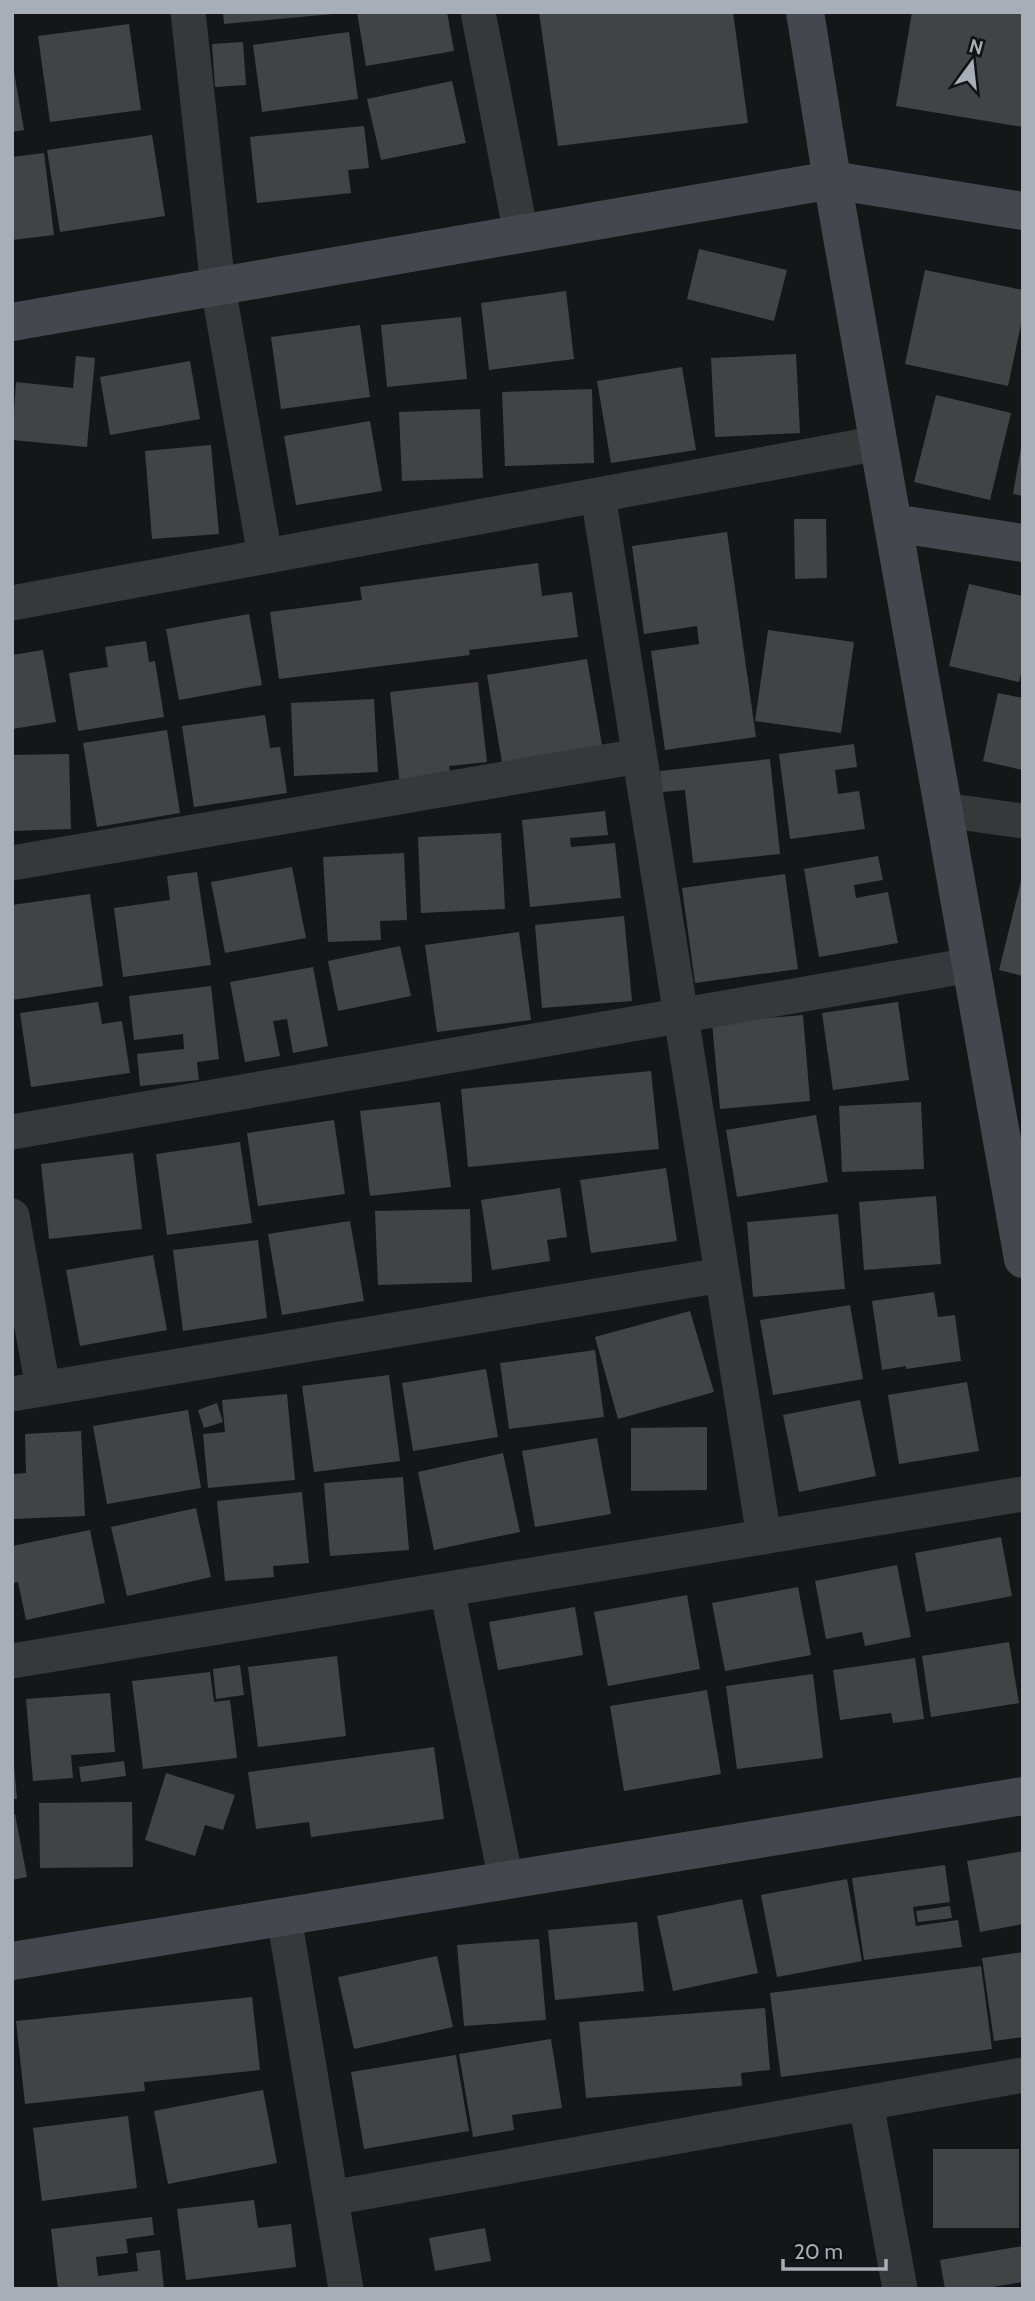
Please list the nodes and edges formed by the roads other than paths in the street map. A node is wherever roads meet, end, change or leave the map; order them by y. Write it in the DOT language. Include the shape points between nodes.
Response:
graph roads {
  1 [pos="188,12"];
  2 [pos="478,12"];
  3 [pos="805,12"];
  4 [pos="832,180"];
  5 [pos="1023,211"];
  6 [pos="522,234"];
  7 [pos="218,286"];
  8 [pos="12,322"];
  9 [pos="879,443"];
  10 [pos="598,495"];
  11 [pos="893,523"];
  12 [pos="1023,543"];
  13 [pos="265,556"];
  14 [pos="12,603"];
  15 [pos="639,756"];
  16 [pos="944,810"];
  17 [pos="1023,821"];
  18 [pos="12,863"];
  19 [pos="971,965"];
  20 [pos="681,1016"];
  21 [pos="12,1132"];
  22 [pos="12,1216"];
  23 [pos="1023,1259"];
  24 [pos="722,1275"];
  25 [pos="28,1391"];
  26 [pos="1023,1494"];
  27 [pos="764,1537"];
  28 [pos="447,1589"];
  29 [pos="12,1661"];
  30 [pos="1023,1796"];
  31 [pos="506,1881"];
  32 [pos="284,1917"];
  33 [pos="12,1961"];
  34 [pos="1023,2075"];
  35 [pos="866,2103"];
  36 [pos="331,2198"];
  37 [pos="346,2289"];
  38 [pos="900,2289"];
  1 -- 7 [label="street"];
  2 -- 6 [label="street"];
  3 -- 4 [label="street"];
  4 -- 5 [label="street"];
  4 -- 6 [label="street"];
  4 -- 9 [label="street"];
  6 -- 7 [label="street"];
  7 -- 8 [label="street"];
  7 -- 13 [label="street"];
  9 -- 10 [label="street"];
  9 -- 11 [label="street"];
  10 -- 13 [label="street"];
  10 -- 15 [label="street"];
  11 -- 12 [label="street"];
  11 -- 16 [label="street"];
  13 -- 14 [label="street"];
  15 -- 18 [label="street"];
  15 -- 20 [label="street"];
  16 -- 17 [label="street"];
  16 -- 19 [label="street"];
  19 -- 20 [label="street"];
  19 -- 23 [label="street"];
  20 -- 21 [label="street"];
  20 -- 24 [label="street"];
  22 -- 25 [label="street"];
  24 -- 25 [label="street"];
  24 -- 27 [label="street"];
  26 -- 27 [label="street"];
  27 -- 28 [label="street"];
  28 -- 29 [label="street"];
  28 -- 31 [label="street"];
  30 -- 31 [label="street"];
  31 -- 32 [label="street"];
  32 -- 33 [label="street"];
  32 -- 36 [label="street"];
  34 -- 35 [label="street"];
  35 -- 36 [label="street"];
  35 -- 38 [label="street"];
  36 -- 37 [label="street"];
}
